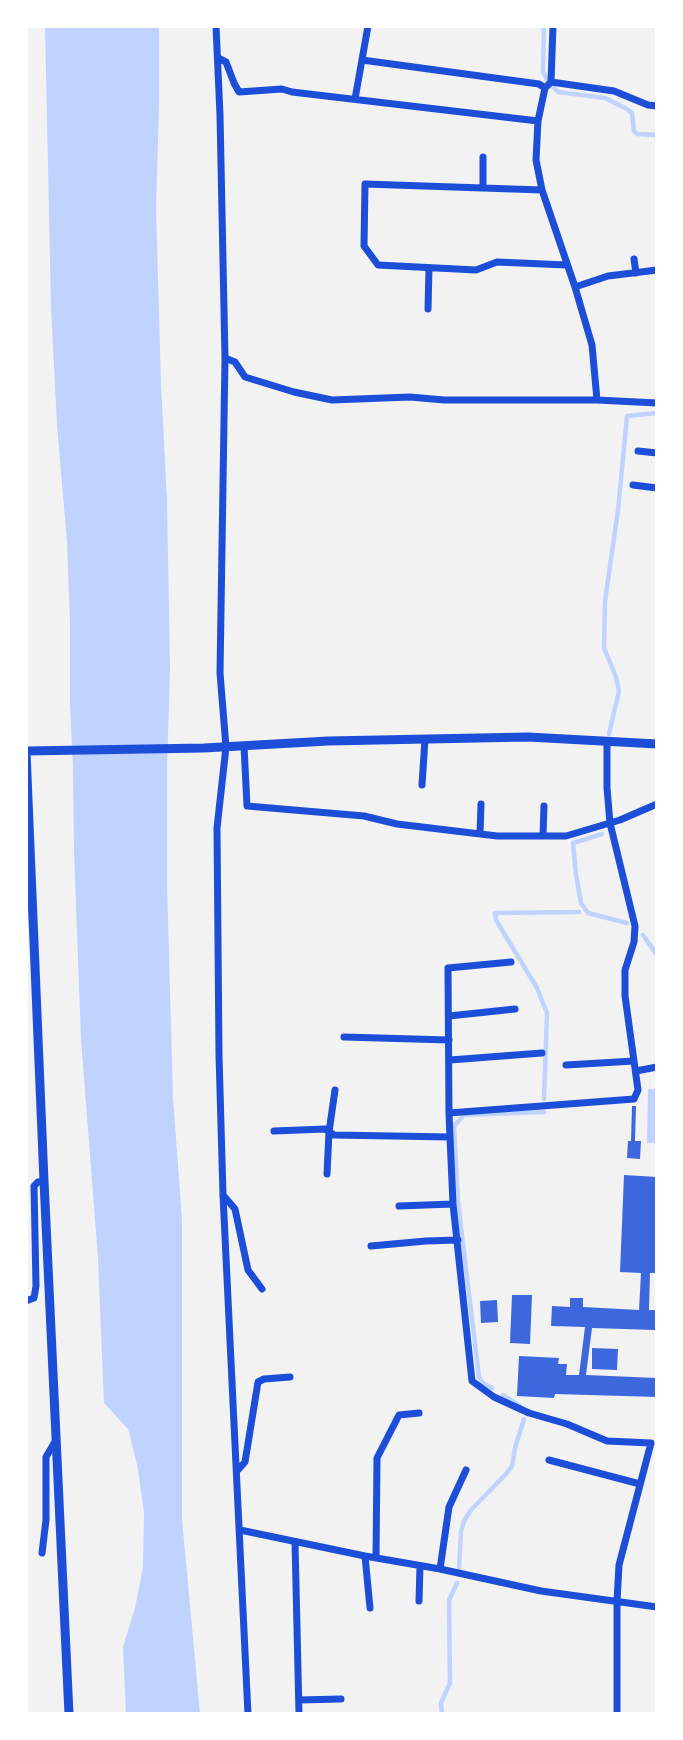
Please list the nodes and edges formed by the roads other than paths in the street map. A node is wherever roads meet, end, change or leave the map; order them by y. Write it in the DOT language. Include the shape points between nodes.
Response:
graph roads {
  1 [pos="216,26"];
  2 [pos="368,26"];
  3 [pos="553,26"];
  4 [pos="218,58"];
  5 [pos="362,60"];
  6 [pos="548,85"];
  7 [pos="355,99"];
  8 [pos="657,106"];
  9 [pos="538,121"];
  10 [pos="483,156"];
  11 [pos="483,188"];
  12 [pos="542,190"];
  13 [pos="634,259"];
  14 [pos="566,265"];
  15 [pos="429,268"];
  16 [pos="657,270"];
  17 [pos="636,272"];
  18 [pos="575,287"];
  19 [pos="428,309"];
  20 [pos="225,358"];
  21 [pos="597,400"];
  22 [pos="657,403"];
  23 [pos="638,451"];
  24 [pos="657,453"];
  25 [pos="634,485"];
  26 [pos="657,488"];
  27 [pos="425,738"];
  28 [pos="607,741"];
  29 [pos="657,744"];
  30 [pos="244,746"];
  31 [pos="226,747"];
  32 [pos="27,751"];
  33 [pos="422,785"];
  34 [pos="481,804"];
  35 [pos="657,804"];
  36 [pos="544,806"];
  37 [pos="610,823"];
  38 [pos="480,834"];
  39 [pos="543,836"];
  40 [pos="511,962"];
  41 [pos="515,1009"];
  42 [pos="449,1016"];
  43 [pos="344,1037"];
  44 [pos="449,1040"];
  45 [pos="542,1052"];
  46 [pos="450,1060"];
  47 [pos="634,1061"];
  48 [pos="566,1065"];
  49 [pos="657,1068"];
  50 [pos="636,1071"];
  51 [pos="335,1090"];
  52 [pos="449,1113"];
  53 [pos="274,1131"];
  54 [pos="329,1132"];
  55 [pos="450,1137"];
  56 [pos="327,1174"];
  57 [pos="44,1181"];
  58 [pos="223,1195"];
  59 [pos="453,1204"];
  60 [pos="399,1206"];
  61 [pos="458,1240"];
  62 [pos="371,1246"];
  63 [pos="262,1289"];
  64 [pos="26,1301"];
  65 [pos="290,1377"];
  66 [pos="419,1413"];
  67 [pos="56,1439"];
  68 [pos="654,1443"];
  69 [pos="549,1461"];
  70 [pos="466,1470"];
  71 [pos="237,1472"];
  72 [pos="640,1484"];
  73 [pos="240,1530"];
  74 [pos="295,1542"];
  75 [pos="42,1553"];
  76 [pos="365,1556"];
  77 [pos="376,1558"];
  78 [pos="420,1566"];
  79 [pos="440,1569"];
  80 [pos="419,1601"];
  81 [pos="617,1601"];
  82 [pos="657,1606"];
  83 [pos="370,1608"];
  84 [pos="341,1699"];
  85 [pos="299,1700"];
  86 [pos="69,1714"];
  87 [pos="248,1714"];
  88 [pos="299,1714"];
  89 [pos="617,1714"];
  1 -- 4 [label="street"];
  2 -- 5 [label="street"];
  3 -- 6 [label="street"];
  4 -- 7 [label="street" via="226,62 239,92 282,89"];
  4 -- 20 [label="street"];
  5 -- 6 [label="street"];
  5 -- 7 [label="street"];
  6 -- 8 [label="street" via="614,91"];
  6 -- 9 [label="street"];
  7 -- 9 [label="street"];
  9 -- 12 [label="street" via="536,160"];
  10 -- 11 [label="street"];
  11 -- 12 [label="street"];
  11 -- 15 [label="street" via="365,184 364,246 378,265"];
  12 -- 14 [label="street"];
  13 -- 17 [label="street"];
  14 -- 15 [label="street" via="497,262 476,271"];
  14 -- 18 [label="street"];
  15 -- 19 [label="street"];
  16 -- 17 [label="street"];
  17 -- 18 [label="street"];
  18 -- 21 [label="street" via="592,345"];
  20 -- 21 [label="street" via="235,362 244,377 331,400"];
  20 -- 31 [label="street" via="220,673"];
  21 -- 22 [label="street"];
  23 -- 24 [label="street"];
  25 -- 26 [label="street"];
  27 -- 28 [label="street"];
  27 -- 30 [label="street"];
  27 -- 33 [label="street"];
  28 -- 29 [label="street"];
  28 -- 37 [label="street"];
  30 -- 31 [label="street"];
  30 -- 38 [label="street" via="247,806 364,816"];
  31 -- 32 [label="street"];
  31 -- 58 [label="street" via="217,828"];
  32 -- 57 [label="street"];
  34 -- 38 [label="street"];
  35 -- 37 [label="street"];
  36 -- 39 [label="street"];
  37 -- 39 [label="street" via="566,836"];
  37 -- 47 [label="street" via="635,926 625,970"];
  38 -- 39 [label="street"];
  40 -- 42 [label="street" via="448,968"];
  41 -- 42 [label="street"];
  42 -- 44 [label="street"];
  43 -- 44 [label="street"];
  44 -- 46 [label="street"];
  45 -- 46 [label="street"];
  46 -- 52 [label="street"];
  47 -- 48 [label="street"];
  47 -- 50 [label="street"];
  49 -- 50 [label="street"];
  50 -- 52 [label="street" via="634,1099"];
  51 -- 54 [label="street"];
  52 -- 55 [label="street"];
  53 -- 54 [label="street"];
  54 -- 55 [label="street"];
  54 -- 56 [label="street"];
  55 -- 59 [label="street"];
  57 -- 64 [label="street" via="34,1186 36,1286 34,1298"];
  57 -- 67 [label="street"];
  58 -- 63 [label="street" via="235,1209 248,1270"];
  58 -- 71 [label="street"];
  59 -- 60 [label="street"];
  59 -- 61 [label="street"];
  61 -- 62 [label="street"];
  61 -- 68 [label="street" via="472,1381 529,1413 607,1441"];
  65 -- 71 [label="street" via="258,1382 246,1462"];
  66 -- 77 [label="street" via="399,1415 377,1458"];
  67 -- 75 [label="street" via="46,1457"];
  67 -- 86 [label="street"];
  68 -- 72 [label="street"];
  69 -- 72 [label="street"];
  70 -- 79 [label="street" via="449,1507"];
  71 -- 73 [label="street"];
  72 -- 81 [label="street" via="619,1565"];
  73 -- 74 [label="street"];
  73 -- 87 [label="street"];
  74 -- 76 [label="street"];
  74 -- 85 [label="street"];
  76 -- 77 [label="street"];
  76 -- 83 [label="street"];
  77 -- 78 [label="street"];
  78 -- 79 [label="street"];
  78 -- 80 [label="street"];
  79 -- 81 [label="street" via="541,1591"];
  81 -- 82 [label="street"];
  81 -- 89 [label="street"];
  84 -- 85 [label="street"];
  85 -- 88 [label="street"];
}
